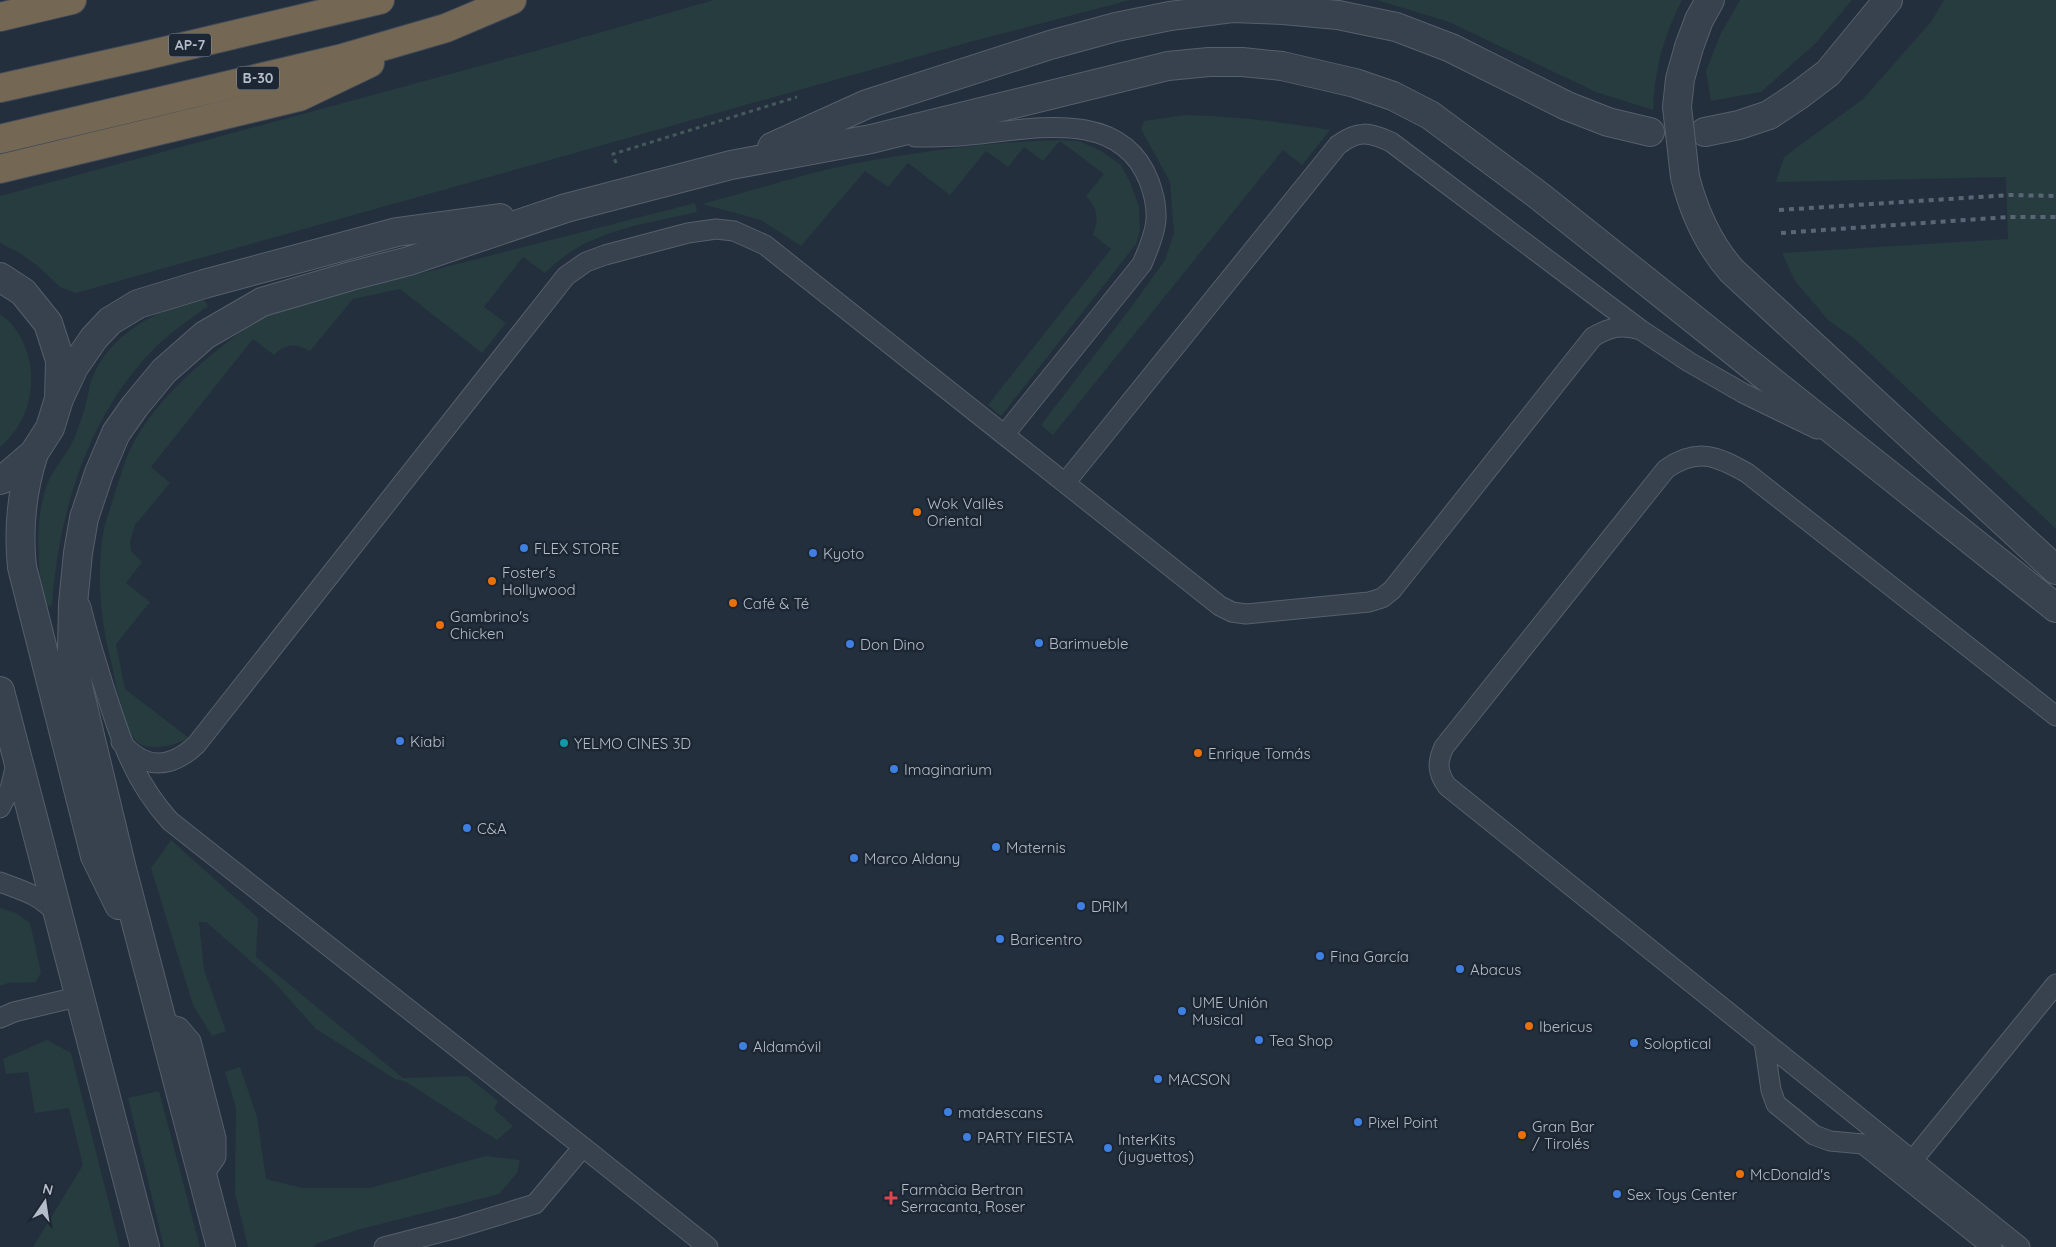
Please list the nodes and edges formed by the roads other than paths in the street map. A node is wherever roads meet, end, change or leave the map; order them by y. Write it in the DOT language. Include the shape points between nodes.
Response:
graph roads {
  1 [pos="72,0"];
  2 [pos="380,0"];
  3 [pos="512,0"];
  4 [pos="1710,0"];
  5 [pos="1888,0"];
  6 [pos="0,17"];
  7 [pos="446,28"];
  8 [pos="0,88"];
  9 [pos="1650,132"];
  10 [pos="1706,132"];
  11 [pos="0,139"];
  12 [pos="872,139"];
  13 [pos="731,165"];
  14 [pos="0,169"];
  15 [pos="566,208"];
  16 [pos="0,277"];
  17 [pos="1641,330"];
  18 [pos="59,399"];
  19 [pos="1004,435"];
  20 [pos="34,453"];
  21 [pos="1864,456"];
  22 [pos="0,480"];
  23 [pos="1065,483"];
  24 [pos="78,553"];
  25 [pos="2056,570"];
  26 [pos="2056,608"];
  27 [pos="0,691"];
  28 [pos="2056,716"];
  29 [pos="122,742"];
  30 [pos="16,753"];
  31 [pos="0,808"];
  32 [pos="0,882"];
  33 [pos="59,917"];
  34 [pos="146,961"];
  35 [pos="2056,984"];
  36 [pos="81,996"];
  37 [pos="0,1018"];
  38 [pos="1764,1042"];
  39 [pos="583,1147"];
  40 [pos="1912,1161"];
  41 [pos="145,1247"];
  42 [pos="221,1247"];
  43 [pos="384,1247"];
  44 [pos="708,1247"];
  45 [pos="1992,1247"];
  46 [pos="2020,1247"];
  1 -- 6 [label="highway"];
  2 -- 8 [label="highway, AP-7"];
  3 -- 7 [label="highway, B-30"];
  4 -- 25 [label="street, bridge" via="1689,47 1680,79 1677,107 1691,202 1719,256"];
  5 -- 10 [label="street" via="1828,73 1799,95 1769,115"];
  7 -- 11 [label="highway, B-30" via="343,58"];
  7 -- 14 [label="highway" via="299,97"];
  9 -- 13 [label="street" via="1608,122 1568,106 1451,48 1396,27 1338,15 1232,8 1116,27 1050,46 867,104"];
  12 -- 13 [label="street"];
  12 -- 19 [label="lane" via="1068,126 1098,133 1120,143 1136,158 1146,174 1155,197 1157,222 1142,264"];
  12 -- 21 [label="street" via="1168,66 1242,62 1282,66 1355,83 1392,96 1430,115 1538,195"];
  13 -- 15 [label="street"];
  15 -- 18 [label="street" via="397,232 138,304 110,321 94,338 74,367"];
  15 -- 24 [label="street" via="409,262 262,302 205,335 164,371 116,433 84,518"];
  16 -- 18 [label="street" via="23,292 48,323 60,360"];
  17 -- 21 [label="lane" via="1704,371"];
  17 -- 23 [label="lane" via="1615,327 1593,337 1392,590 1369,602 1246,614 1232,612 1220,606"];
  17 -- 23 [label="lane" via="1391,142 1369,134 1357,134 1338,145"];
  18 -- 20 [label="street" via="50,428"];
  19 -- 23 [label="lane"];
  19 -- 29 [label="lane" via="765,245 734,231 716,229 688,233 605,255 586,262 566,276 196,745 170,762 155,763 132,754"];
  20 -- 22 [label="street"];
  20 -- 34 [label="street" via="27,475 21,518 22,567 95,856"];
  21 -- 26 [label="street"];
  24 -- 29 [label="lane" via="79,598 86,630"];
  24 -- 34 [label="street" via="72,604 72,651"];
  27 -- 30 [label="street"];
  28 -- 38 [label="lane" via="1748,474 1716,458 1698,456 1681,459 1666,469 1444,747 1438,767 1447,786"];
  29 -- 39 [label="lane" via="132,768 156,806 170,821"];
  30 -- 31 [label="lane" via="13,781"];
  30 -- 33 [label="street"];
  32 -- 33 [label="lane" via="36,896 49,904"];
  33 -- 36 [label="street"];
  34 -- 42 [label="street"];
  35 -- 40 [label="lane"];
  36 -- 37 [label="lane"];
  36 -- 41 [label="street"];
  38 -- 40 [label="lane"];
  38 -- 45 [label="lane" via="1776,1104 1814,1135 1830,1141 1863,1144"];
  39 -- 43 [label="lane" via="535,1204"];
  39 -- 44 [label="lane"];
  40 -- 46 [label="lane"];
}
